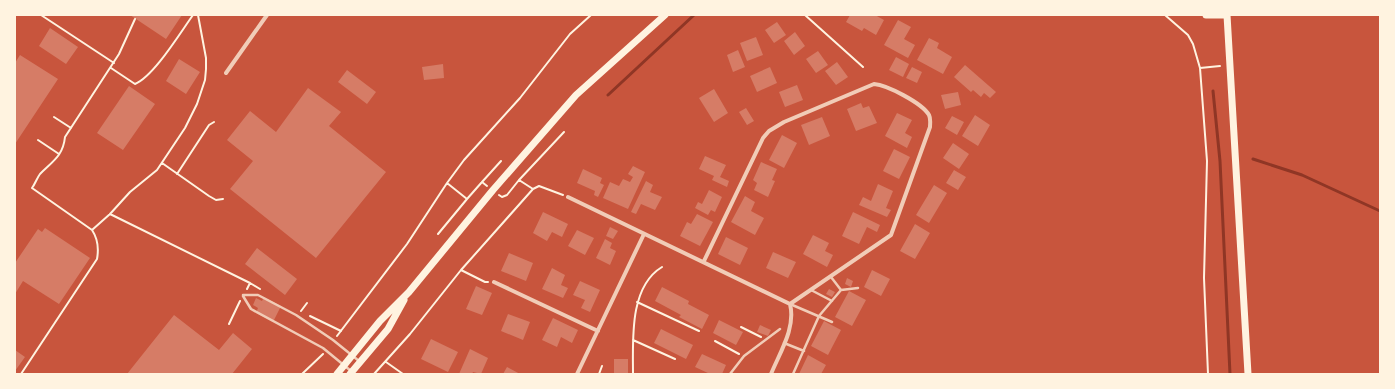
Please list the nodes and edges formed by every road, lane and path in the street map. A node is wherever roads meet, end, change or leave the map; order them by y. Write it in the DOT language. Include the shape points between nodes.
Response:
graph roads {
  1 [pos="41,15"];
  2 [pos="192,15"];
  3 [pos="198,15"];
  4 [pos="267,15"];
  5 [pos="591,15"];
  6 [pos="665,15"];
  7 [pos="805,15"];
  8 [pos="1165,15"];
  9 [pos="1206,15"];
  10 [pos="1227,15"];
  11 [pos="135,19"];
  12 [pos="114,63"];
  13 [pos="863,66"];
  14 [pos="1220,66"];
  15 [pos="110,68"];
  16 [pos="1200,68"];
  17 [pos="226,73"];
  18 [pos="54,117"];
  19 [pos="214,122"];
  20 [pos="71,128"];
  21 [pos="564,132"];
  22 [pos="38,140"];
  23 [pos="59,154"];
  24 [pos="501,160"];
  25 [pos="162,163"];
  26 [pos="177,174"];
  27 [pos="520,180"];
  28 [pos="482,182"];
  29 [pos="568,197"];
  30 [pos="223,199"];
  31 [pos="467,199"];
  32 [pos="110,214"];
  33 [pos="92,230"];
  34 [pos="438,234"];
  35 [pos="644,234"];
  36 [pos="704,261"];
  37 [pos="662,267"];
  38 [pos="461,270"];
  39 [pos="831,276"];
  40 [pos="494,282"];
  41 [pos="250,283"];
  42 [pos="858,288"];
  43 [pos="810,290"];
  44 [pos="840,290"];
  45 [pos="410,292"];
  46 [pos="832,301"];
  47 [pos="637,302"];
  48 [pos="307,304"];
  49 [pos="790,304"];
  50 [pos="301,311"];
  51 [pos="819,316"];
  52 [pos="832,322"];
  53 [pos="740,327"];
  54 [pos="780,330"];
  55 [pos="598,331"];
  56 [pos="698,331"];
  57 [pos="334,340"];
  58 [pos="633,340"];
  59 [pos="766,340"];
  60 [pos="715,341"];
  61 [pos="784,343"];
  62 [pos="326,350"];
  63 [pos="804,351"];
  64 [pos="352,355"];
  65 [pos="744,356"];
  66 [pos="675,359"];
  67 [pos="360,362"];
  68 [pos="386,362"];
  69 [pos="344,365"];
  70 [pos="602,366"];
  71 [pos="351,373"];
  72 [pos="21,374"];
  73 [pos="302,374"];
  74 [pos="337,374"];
  75 [pos="374,374"];
  76 [pos="403,374"];
  77 [pos="577,374"];
  78 [pos="599,374"];
  79 [pos="633,374"];
  80 [pos="730,374"];
  81 [pos="771,374"];
  82 [pos="793,374"];
  83 [pos="1208,374"];
  84 [pos="1248,374"];
  1 -- 12 [label="path"];
  2 -- 15 [label="path" via="160,61 140,82 135,84"];
  3 -- 25 [label="path" via="206,58 205,80 191,117"];
  4 -- 17 [label="street"];
  5 -- 57 [label="path" via="570,34 520,98 464,160 407,244"];
  6 -- 45 [label="main road" via="576,95 493,190"];
  7 -- 13 [label="path"];
  8 -- 16 [label="path" via="1188,35"];
  9 -- 10 [label="main road"];
  10 -- 84 [label="main road"];
  11 -- 12 [label="path"];
  12 -- 15 [label="path"];
  14 -- 16 [label="path"];
  15 -- 20 [label="path"];
  16 -- 83 [label="path" via="1207,161 1204,278"];
  18 -- 20 [label="path"];
  19 -- 26 [label="path" via="209,125"];
  20 -- 23 [label="path" via="64,148"];
  21 -- 27 [label="path"];
  22 -- 23 [label="path"];
  23 -- 33 [label="path" via="39,175 32,188"];
  24 -- 28 [label="path"];
  25 -- 26 [label="path"];
  25 -- 32 [label="path"];
  26 -- 30 [label="path" via="216,200"];
  29 -- 35 [label="street"];
  29 -- 38 [label="path" via="539,186 533,189"];
  31 -- 34 [label="path"];
  32 -- 33 [label="path"];
  32 -- 41 [label="path"];
  33 -- 72 [label="path" via="99,250 97,259"];
  35 -- 36 [label="street"];
  35 -- 55 [label="street"];
  36 -- 39 [label="street" via="763,138 769,131 865,87 879,85 921,106 929,116 930,127 891,235"];
  36 -- 49 [label="street"];
  37 -- 47 [label="path" via="653,273"];
  38 -- 40 [label="path" via="485,282"];
  38 -- 68 [label="path"];
  39 -- 43 [label="street"];
  39 -- 44 [label="lane"];
  40 -- 55 [label="street"];
  42 -- 44 [label="lane"];
  43 -- 46 [label="lane"];
  43 -- 49 [label="street"];
  44 -- 46 [label="lane"];
  45 -- 64 [label="main road" via="380,321"];
  45 -- 67 [label="main road" via="388,328"];
  46 -- 51 [label="lane"];
  47 -- 56 [label="path"];
  47 -- 58 [label="path"];
  48 -- 50 [label="path"];
  49 -- 51 [label="lane"];
  49 -- 61 [label="street" via="792,325"];
  51 -- 52 [label="lane"];
  51 -- 63 [label="lane"];
  53 -- 59 [label="path"];
  54 -- 59 [label="lane"];
  55 -- 77 [label="street"];
  57 -- 62 [label="lane" via="296,315 258,295 243,295 251,309"];
  57 -- 64 [label="lane"];
  58 -- 66 [label="path"];
  58 -- 79 [label="path"];
  59 -- 65 [label="lane"];
  60 -- 65 [label="path"];
  61 -- 63 [label="lane"];
  61 -- 81 [label="street"];
  62 -- 69 [label="lane"];
  62 -- 73 [label="path"];
  63 -- 82 [label="lane"];
  64 -- 67 [label="lane"];
  64 -- 69 [label="main road"];
  65 -- 80 [label="lane"];
  67 -- 71 [label="main road"];
  68 -- 75 [label="path"];
  68 -- 76 [label="path"];
  69 -- 71 [label="lane"];
  69 -- 74 [label="main road"];
  70 -- 78 [label="path"];
}
